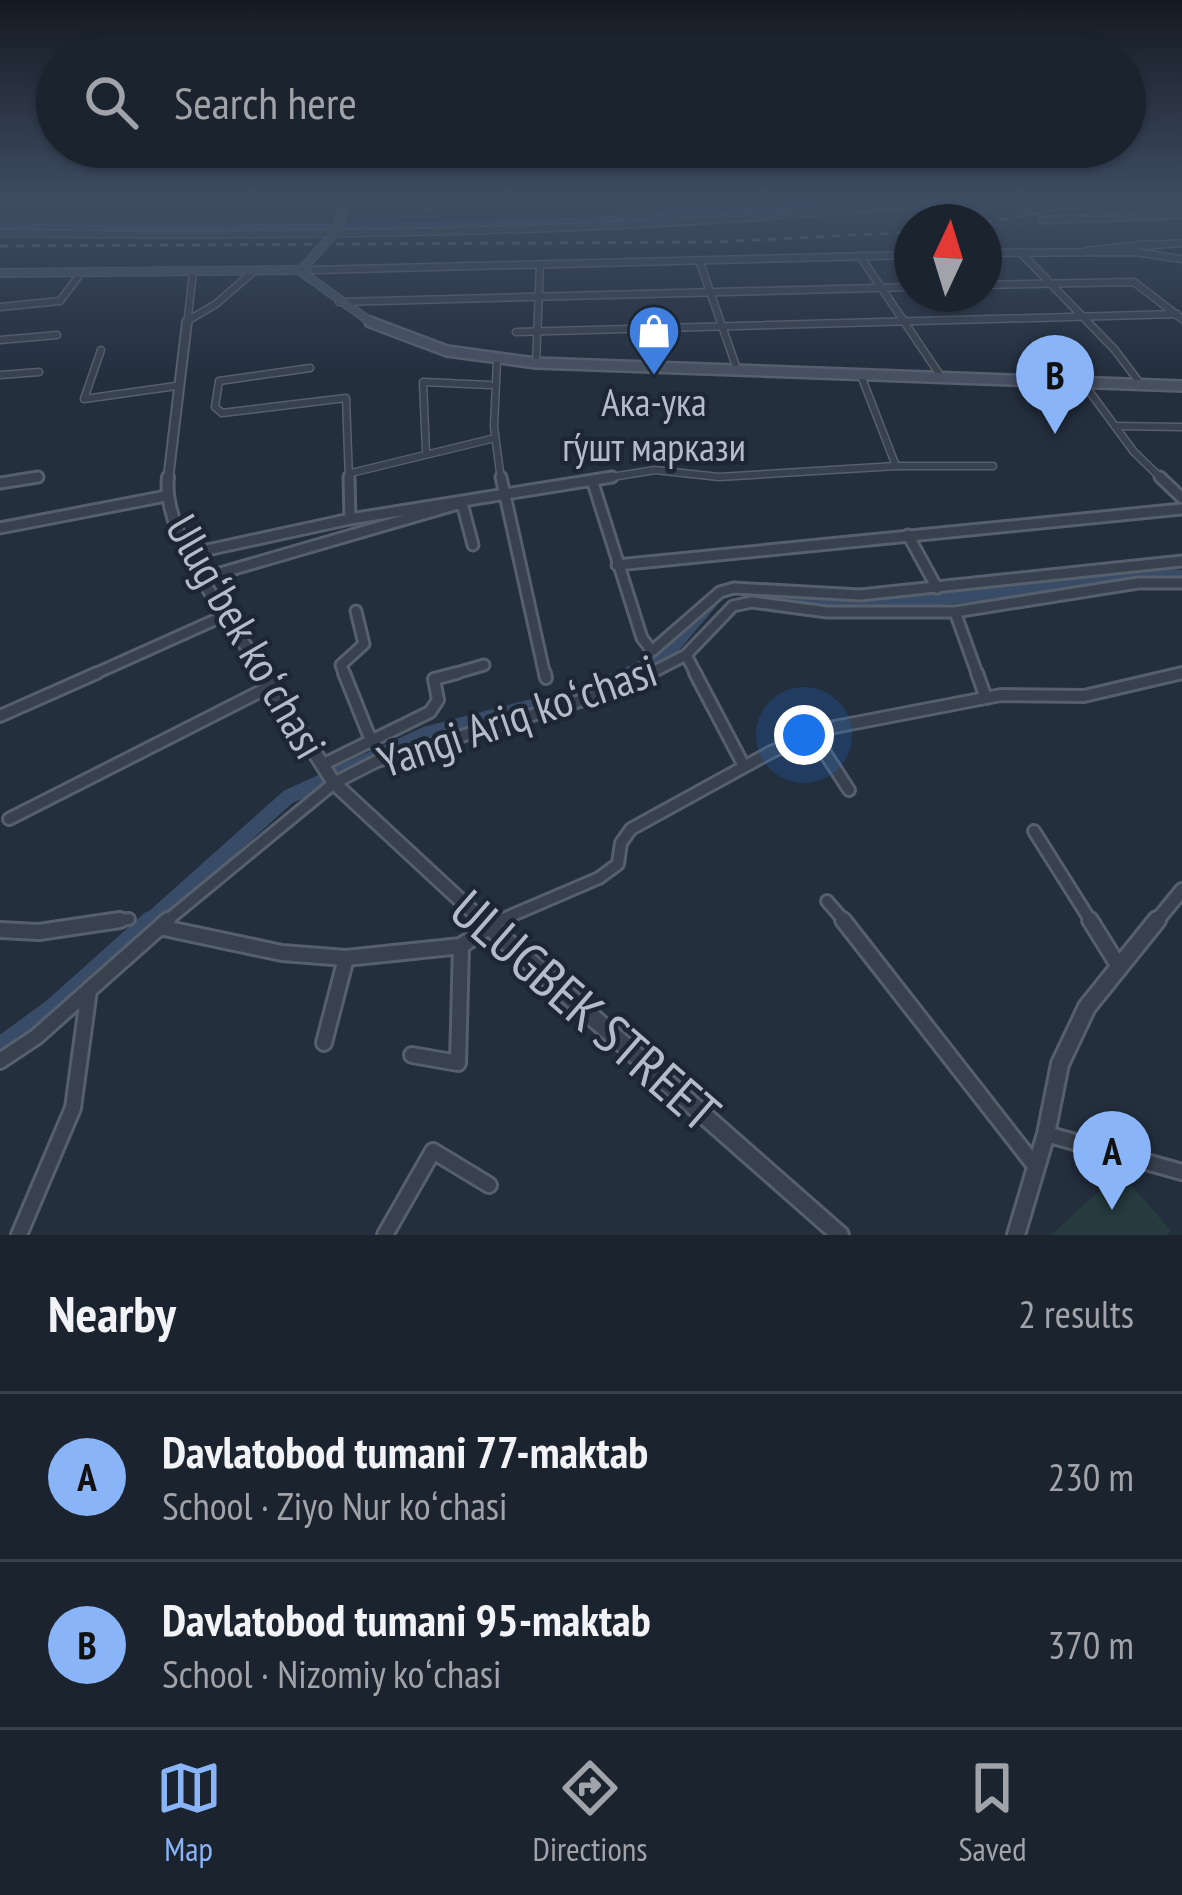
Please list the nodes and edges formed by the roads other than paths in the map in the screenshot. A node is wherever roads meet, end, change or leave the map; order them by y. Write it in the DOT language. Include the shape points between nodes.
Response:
graph roads {
  1 [pos="306,259"];
  2 [pos="314,259"];
  3 [pos="318,259"];
  4 [pos="754,259"];
  5 [pos="862,259"];
  6 [pos="1025,259"];
  7 [pos="699,260"];
  8 [pos="540,264"];
  9 [pos="254,271"];
  10 [pos="274,271"];
  11 [pos="193,272"];
  12 [pos="308,272"];
  13 [pos="0,273"];
  14 [pos="81,273"];
  15 [pos="1049,283"];
  16 [pos="1002,284"];
  17 [pos="882,287"];
  18 [pos="894,287"];
  19 [pos="711,292"];
  20 [pos="538,296"];
  21 [pos="339,302"];
  22 [pos="0,307"];
  23 [pos="1081,316"];
  24 [pos="1179,316"];
  25 [pos="187,321"];
  26 [pos="904,321"];
  27 [pos="723,327"];
  28 [pos="539,331"];
  29 [pos="516,332"];
  30 [pos="57,335"];
  31 [pos="0,340"];
  32 [pos="101,350"];
  33 [pos="497,360"];
  34 [pos="536,362"];
  35 [pos="310,368"];
  36 [pos="737,370"];
  37 [pos="39,372"];
  38 [pos="860,373"];
  39 [pos="0,375"];
  40 [pos="940,375"];
  41 [pos="1082,380"];
  42 [pos="1139,382"];
  43 [pos="490,385"];
  44 [pos="176,386"];
  45 [pos="1182,386"];
  46 [pos="1115,426"];
  47 [pos="1182,427"];
  48 [pos="495,438"];
  49 [pos="426,452"];
  50 [pos="896,466"];
  51 [pos="993,466"];
  52 [pos="351,473"];
  53 [pos="38,477"];
  54 [pos="0,483"];
  55 [pos="593,484"];
  56 [pos="506,491"];
  57 [pos="166,496"];
  58 [pos="1182,498"];
  59 [pos="1182,508"];
  60 [pos="350,519"];
  61 [pos="0,528"];
  62 [pos="908,535"];
  63 [pos="472,545"];
  64 [pos="189,554"];
  65 [pos="1182,560"];
  66 [pos="617,565"];
  67 [pos="203,578"];
  68 [pos="1182,583"];
  69 [pos="937,588"];
  70 [pos="356,611"];
  71 [pos="955,611"];
  72 [pos="226,615"];
  73 [pos="686,655"];
  74 [pos="484,665"];
  75 [pos="1182,673"];
  76 [pos="546,678"];
  77 [pos="273,685"];
  78 [pos="986,698"];
  79 [pos="0,716"];
  80 [pos="812,734"];
  81 [pos="373,743"];
  82 [pos="322,766"];
  83 [pos="744,766"];
  84 [pos="334,783"];
  85 [pos="849,790"];
  86 [pos="9,819"];
  87 [pos="1034,831"];
  88 [pos="1180,895"];
  89 [pos="827,901"];
  90 [pos="129,919"];
  91 [pos="164,928"];
  92 [pos="490,928"];
  93 [pos="0,930"];
  94 [pos="461,946"];
  95 [pos="346,958"];
  96 [pos="1118,964"];
  97 [pos="89,990"];
  98 [pos="323,1043"];
  99 [pos="412,1055"];
  100 [pos="0,1061"];
  101 [pos="1046,1134"];
  102 [pos="1036,1167"];
  103 [pos="1182,1172"];
  104 [pos="489,1185"];
  105 [pos="19,1235"];
  106 [pos="386,1235"];
  107 [pos="840,1235"];
  108 [pos="1016,1235"];
  1 -- 10 [label="main road"];
  2 -- 12 [label="main road"];
  3 -- 12 [label="main road"];
  4 -- 7 [label="street"];
  5 -- 17 [label="street"];
  6 -- 15 [label="street"];
  7 -- 8 [label="street"];
  7 -- 19 [label="street"];
  8 -- 12 [label="street"];
  8 -- 20 [label="street"];
  9 -- 10 [label="main road"];
  9 -- 11 [label="main road"];
  9 -- 25 [label="street"];
  10 -- 12 [label="main road"];
  11 -- 14 [label="main road"];
  11 -- 25 [label="street, Ulugʻbek koʻchasi"];
  12 -- 21 [label="main road"];
  13 -- 14 [label="main road"];
  14 -- 22 [label="street" via="60,301"];
  15 -- 16 [label="street"];
  15 -- 23 [label="street"];
  15 -- 24 [label="street" via="1140,283"];
  17 -- 18 [label="street"];
  17 -- 19 [label="street"];
  17 -- 26 [label="street"];
  19 -- 20 [label="street"];
  19 -- 27 [label="street"];
  20 -- 21 [label="street"];
  20 -- 28 [label="street"];
  21 -- 33 [label="main road" via="389,333"];
  23 -- 24 [label="street"];
  23 -- 26 [label="street"];
  23 -- 42 [label="street"];
  25 -- 44 [label="street, Ulugʻbek koʻchasi"];
  26 -- 27 [label="street"];
  26 -- 40 [label="street"];
  27 -- 28 [label="street"];
  27 -- 36 [label="street"];
  28 -- 29 [label="street"];
  28 -- 34 [label="street"];
  30 -- 31 [label="street"];
  32 -- 44 [label="street" via="84,399"];
  33 -- 34 [label="main road"];
  33 -- 43 [label="street"];
  34 -- 36 [label="main road"];
  35 -- 52 [label="street" via="219,381 217,412 346,398"];
  36 -- 38 [label="main road"];
  37 -- 39 [label="street"];
  38 -- 40 [label="main road"];
  38 -- 50 [label="street"];
  40 -- 41 [label="main road"];
  41 -- 42 [label="main road"];
  41 -- 46 [label="street"];
  42 -- 45 [label="main road"];
  43 -- 48 [label="street"];
  43 -- 49 [label="street" via="423,382"];
  44 -- 57 [label="street, Ulugʻbek koʻchasi"];
  46 -- 47 [label="street"];
  46 -- 58 [label="street"];
  48 -- 49 [label="street"];
  48 -- 56 [label="street"];
  49 -- 52 [label="street"];
  50 -- 51 [label="street"];
  50 -- 55 [label="street" via="719,477 656,470"];
  52 -- 60 [label="street"];
  53 -- 54 [label="street"];
  55 -- 56 [label="street"];
  55 -- 66 [label="street"];
  56 -- 60 [label="street"];
  56 -- 76 [label="street"];
  57 -- 61 [label="street"];
  57 -- 64 [label="street, Ulugʻbek koʻchasi"];
  59 -- 62 [label="street"];
  60 -- 64 [label="street"];
  62 -- 66 [label="street"];
  62 -- 69 [label="street"];
  63 -- 67 [label="street" via="458,504"];
  64 -- 67 [label="street, Ulugʻbek koʻchasi"];
  65 -- 69 [label="street"];
  66 -- 69 [label="street" via="642,638 656,650 734,588 832,596"];
  67 -- 72 [label="street, Ulugʻbek koʻchasi"];
  68 -- 71 [label="street, Yangi Ariq koʻchasi"];
  70 -- 81 [label="street" via="364,644 341,665"];
  71 -- 73 [label="street, Yangi Ariq koʻchasi" via="743,603"];
  71 -- 78 [label="street"];
  72 -- 77 [label="street, Ulugʻbek koʻchasi"];
  72 -- 79 [label="street"];
  73 -- 83 [label="street"];
  73 -- 84 [label="street, Yangi Ariq koʻchasi" via="617,690 377,761"];
  74 -- 81 [label="street" via="434,679 434,708"];
  75 -- 78 [label="street" via="1084,696"];
  77 -- 82 [label="street, Ulugʻbek koʻchasi"];
  77 -- 86 [label="street"];
  78 -- 80 [label="street"];
  80 -- 83 [label="street"];
  80 -- 85 [label="street"];
  81 -- 82 [label="street"];
  82 -- 84 [label="street, Ulugʻbek koʻchasi"];
  83 -- 92 [label="street" via="631,829 618,864 599,878"];
  84 -- 91 [label="street, Yangi Ariq koʻchasi"];
  84 -- 92 [label="street, ULUGBEK STREET"];
  87 -- 96 [label="street"];
  88 -- 96 [label="street"];
  89 -- 102 [label="street"];
  90 -- 93 [label="street"];
  91 -- 95 [label="street"];
  91 -- 97 [label="street, Yangi Ariq koʻchasi"];
  92 -- 94 [label="street"];
  92 -- 107 [label="street, ULUGBEK STREET"];
  94 -- 95 [label="street"];
  94 -- 99 [label="street" via="458,1063"];
  95 -- 98 [label="street"];
  96 -- 101 [label="street" via="1060,1064"];
  97 -- 100 [label="street, Yangi Ariq koʻchasi"];
  97 -- 105 [label="street" via="73,1108"];
  101 -- 102 [label="street"];
  101 -- 103 [label="street" via="1169,1162"];
  102 -- 108 [label="street"];
  104 -- 106 [label="street" via="433,1151"];
}
